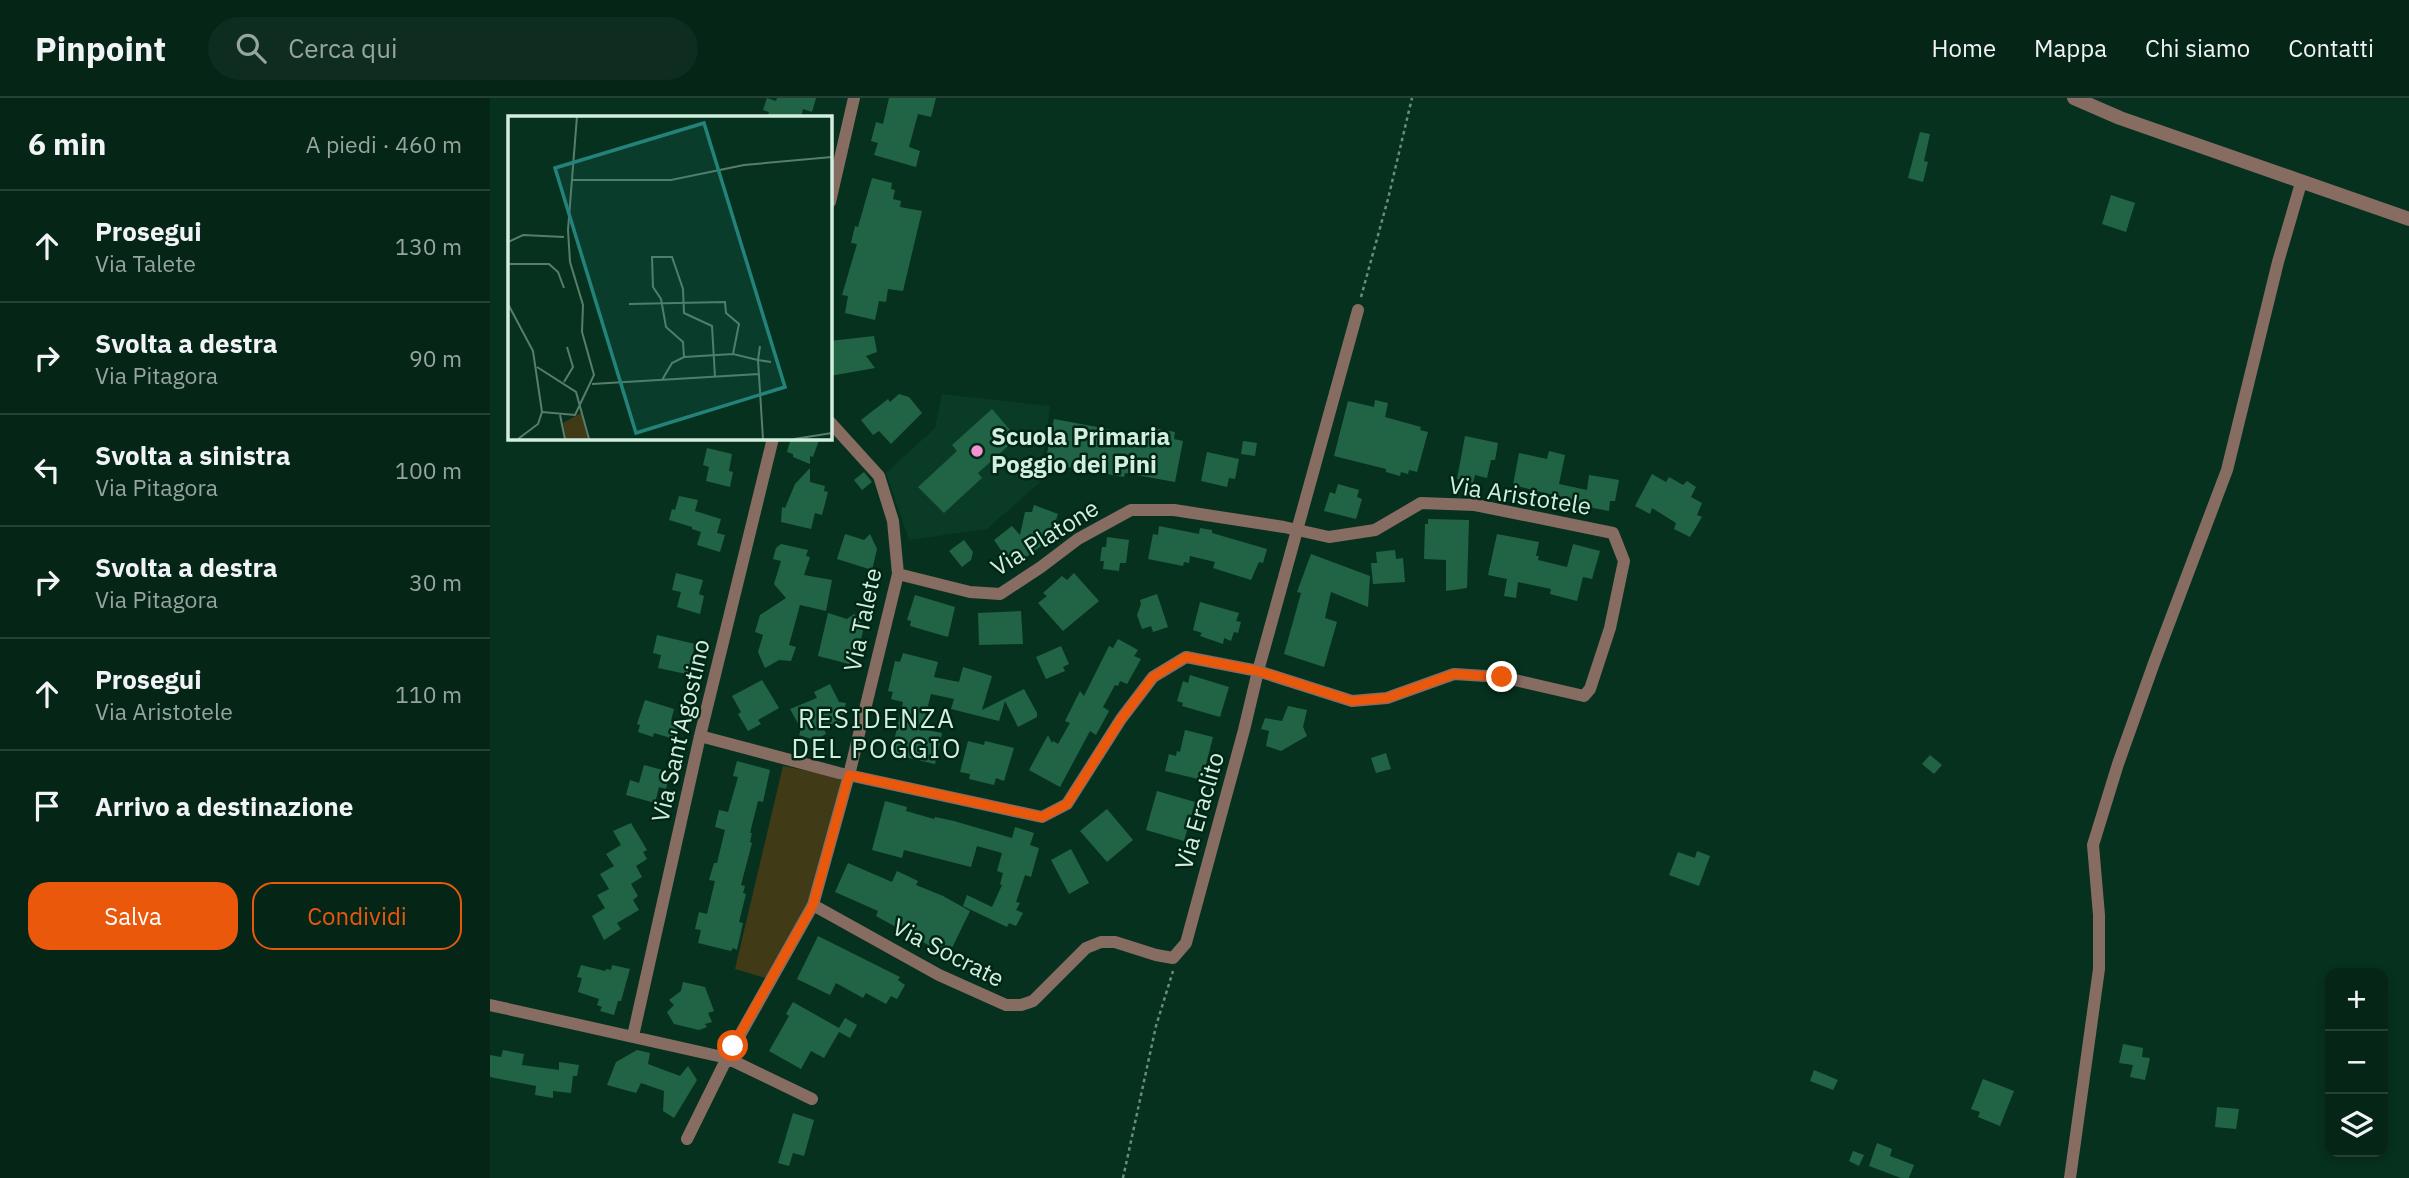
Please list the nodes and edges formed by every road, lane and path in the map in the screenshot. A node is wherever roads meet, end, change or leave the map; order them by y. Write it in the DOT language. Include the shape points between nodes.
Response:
graph roads {
  1 [pos="854,98"];
  2 [pos="1412,98"];
  3 [pos="2074,98"];
  4 [pos="2301,183"];
  5 [pos="831,198"];
  6 [pos="2409,219"];
  7 [pos="1358,310"];
  8 [pos="831,423"];
  9 [pos="773,439"];
  10 [pos="1297,530"];
  11 [pos="898,574"];
  12 [pos="1258,671"];
  13 [pos="700,736"];
  14 [pos="849,775"];
  15 [pos="813,905"];
  16 [pos="1173,958"];
  17 [pos="490,1005"];
  18 [pos="633,1036"];
  19 [pos="727,1058"];
  20 [pos="812,1100"];
  21 [pos="687,1139"];
  22 [pos="1123,1178"];
  23 [pos="2070,1178"];
  1 -- 5 [label="street"];
  2 -- 7 [label="path"];
  3 -- 4 [label="street"];
  4 -- 6 [label="street"];
  4 -- 23 [label="street" via="2227,470 2145,688 2093,845 2099,969"];
  7 -- 10 [label="street, Via Eraclito"];
  8 -- 11 [label="street, Via Talete" via="878,476 893,521"];
  9 -- 13 [label="street, Via Sant'Agostino"];
  10 -- 11 [label="street, Via Platone" via="1174,510 1131,510 1079,539 1000,594 970,592"];
  10 -- 12 [label="street, Via Eraclito"];
  10 -- 12 [label="street, Via Aristotele" via="1329,537 1375,530 1421,503 1475,505 1613,533 1624,561 1610,628 1584,696 1502,677 1454,674 1387,698 1352,701"];
  11 -- 14 [label="street, Via Talete"];
  12 -- 14 [label="street" via="1186,657 1153,677 1067,804 1042,817"];
  12 -- 16 [label="street, Via Eraclito" via="1186,943"];
  13 -- 14 [label="street"];
  13 -- 18 [label="street, Via Sant'Agostino"];
  14 -- 15 [label="street, Via Talete"];
  15 -- 16 [label="street, Via Socrate" via="939,975 1006,1005 1032,1001 1086,948 1101,942"];
  15 -- 19 [label="street, Via Talete"];
  16 -- 22 [label="path" via="1173,975 1156,1026"];
  17 -- 18 [label="street"];
  18 -- 19 [label="street"];
  19 -- 20 [label="street"];
  19 -- 21 [label="street, Via Talete"];
}
